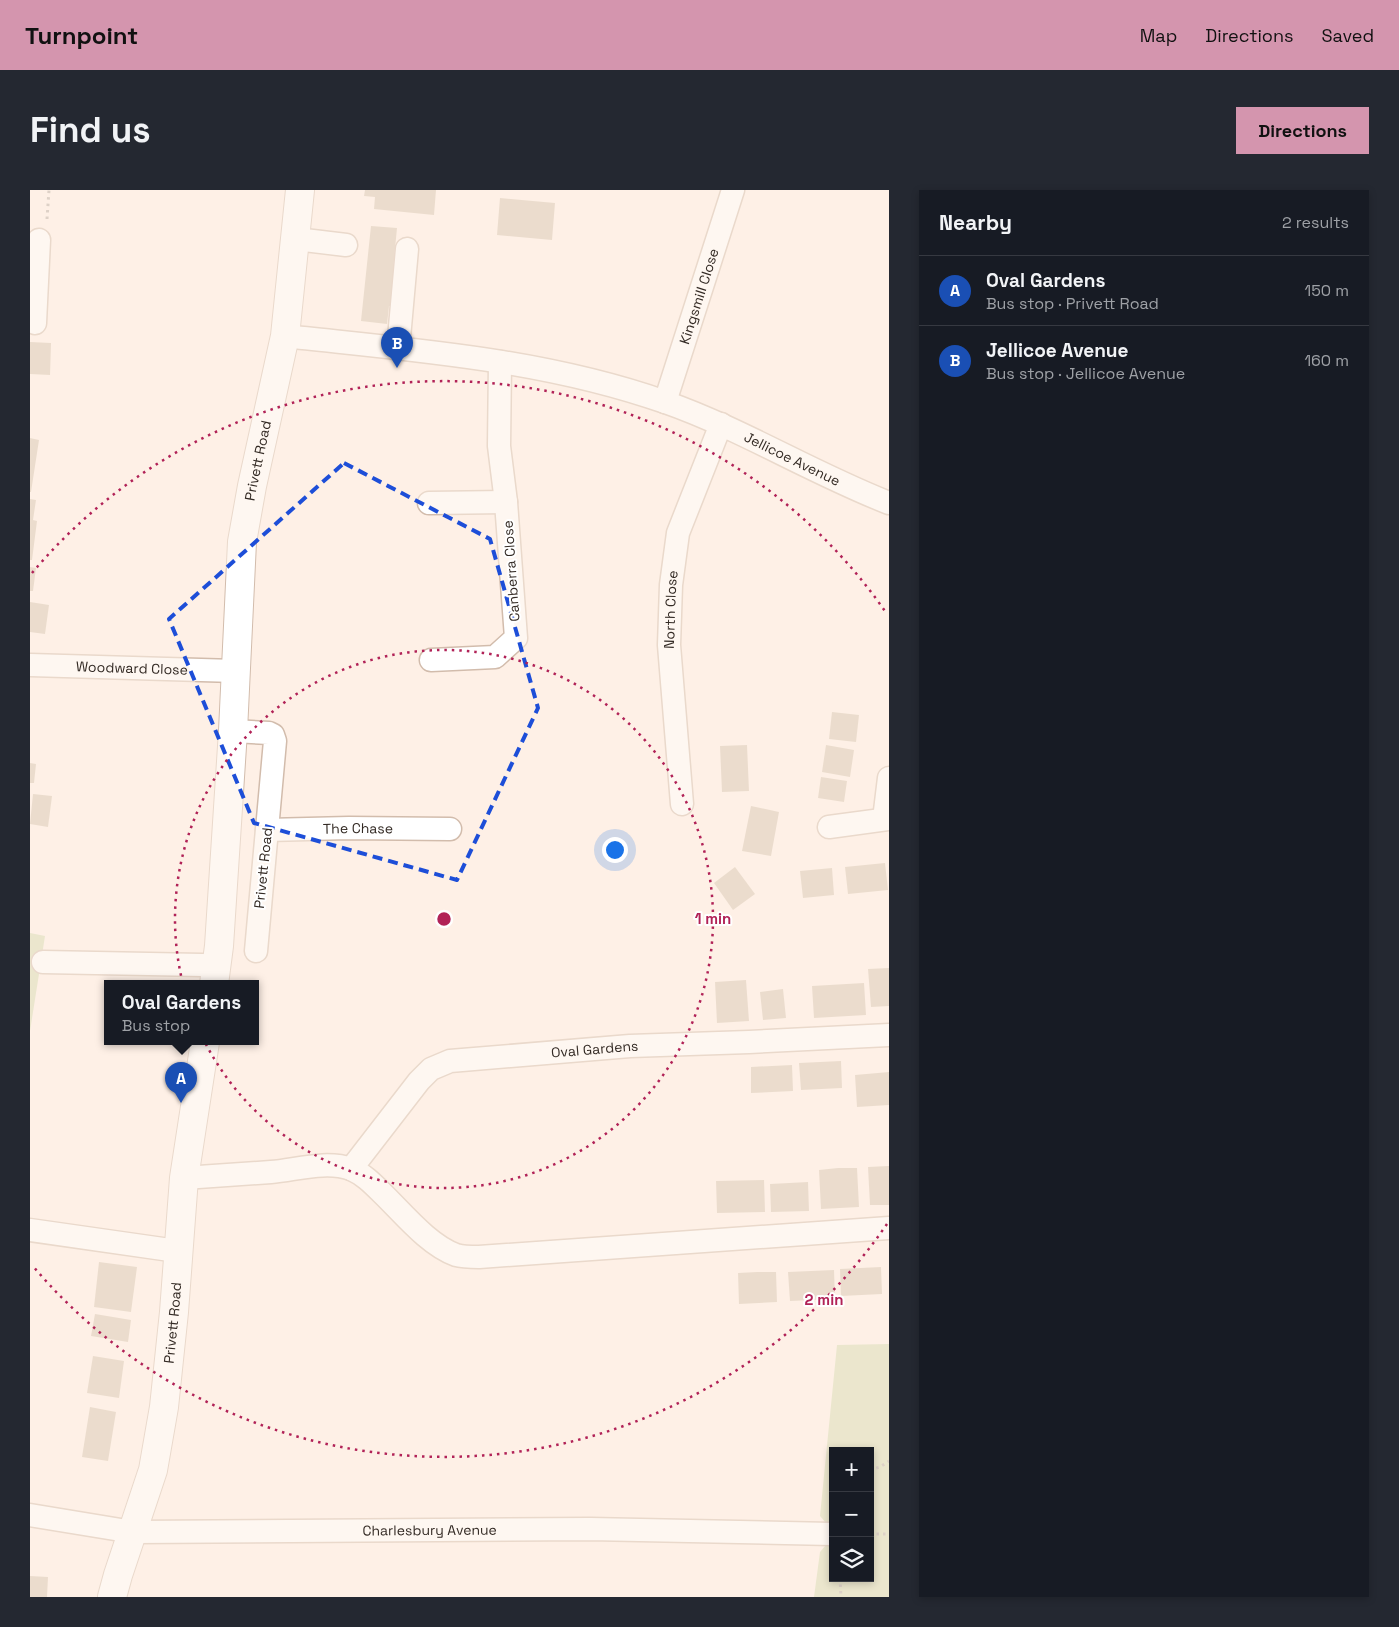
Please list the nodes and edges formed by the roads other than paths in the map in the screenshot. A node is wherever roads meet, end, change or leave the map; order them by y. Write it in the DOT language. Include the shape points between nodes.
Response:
graph roads {
  1 [pos="300,190"];
  2 [pos="733,190"];
  3 [pos="39,240"];
  4 [pos="296,240"];
  5 [pos="346,244"];
  6 [pos="407,249"];
  7 [pos="34,270"];
  8 [pos="35,323"];
  9 [pos="285,336"];
  10 [pos="398,349"];
  11 [pos="500,362"];
  12 [pos="665,402"];
  13 [pos="721,424"];
  14 [pos="506,502"];
  15 [pos="429,503"];
  16 [pos="889,503"];
  17 [pos="431,660"];
  18 [pos="30,665"];
  19 [pos="235,671"];
  20 [pos="233,731"];
  21 [pos="889,778"];
  22 [pos="682,804"];
  23 [pos="887,820"];
  24 [pos="829,827"];
  25 [pos="267,830"];
  26 [pos="451,831"];
  27 [pos="256,951"];
  28 [pos="43,962"];
  29 [pos="215,975"];
  30 [pos="889,1035"];
  31 [pos="205,1045"];
  32 [pos="352,1169"];
  33 [pos="184,1178"];
  34 [pos="889,1228"];
  35 [pos="30,1230"];
  36 [pos="178,1251"];
  37 [pos="30,1515"];
  38 [pos="133,1532"];
  39 [pos="829,1534"];
  40 [pos="112,1597"];
  1 -- 4 [label="main road, Privett Road"];
  2 -- 12 [label="street, Kingsmill Close"];
  3 -- 7 [label="street"];
  4 -- 5 [label="street"];
  4 -- 9 [label="main road, Privett Road"];
  6 -- 10 [label="street"];
  7 -- 8 [label="street"];
  9 -- 10 [label="street, Jellicoe Avenue"];
  9 -- 19 [label="main road, Privett Road" via="242,542"];
  10 -- 11 [label="street, Jellicoe Avenue"];
  11 -- 12 [label="street, Jellicoe Avenue" via="592,379"];
  11 -- 14 [label="street, Canberra Close" via="499,446"];
  12 -- 13 [label="street, Jellicoe Avenue"];
  13 -- 16 [label="street, Jellicoe Avenue"];
  13 -- 22 [label="street, North Close" via="678,533 671,585 669,645"];
  14 -- 15 [label="street, Canberra Close"];
  14 -- 17 [label="street, Canberra Close" via="516,638 495,657"];
  18 -- 19 [label="street, Woodward Close"];
  19 -- 20 [label="main road, Privett Road"];
  20 -- 25 [label="street, Privett Road" via="269,733 274,738"];
  20 -- 29 [label="main road, Privett Road"];
  21 -- 23 [label="street"];
  23 -- 24 [label="street"];
  25 -- 26 [label="street, The Chase"];
  25 -- 27 [label="street, Privett Road"];
  28 -- 29 [label="street" via="202,965"];
  30 -- 32 [label="street, Oval Gardens" via="630,1046 450,1062 431,1069 408,1093"];
  31 -- 33 [label="main road, Privett Road"];
  32 -- 33 [label="street" via="331,1166"];
  32 -- 34 [label="street" via="434,1242 466,1257"];
  33 -- 36 [label="main road, Privett Road"];
  35 -- 36 [label="street"];
  36 -- 38 [label="main road, Privett Road" via="164,1407 153,1470"];
  37 -- 38 [label="street, Charlesbury Avenue"];
  38 -- 39 [label="street, Charlesbury Avenue" via="590,1529"];
  38 -- 40 [label="main road, Privett Road"];
}
